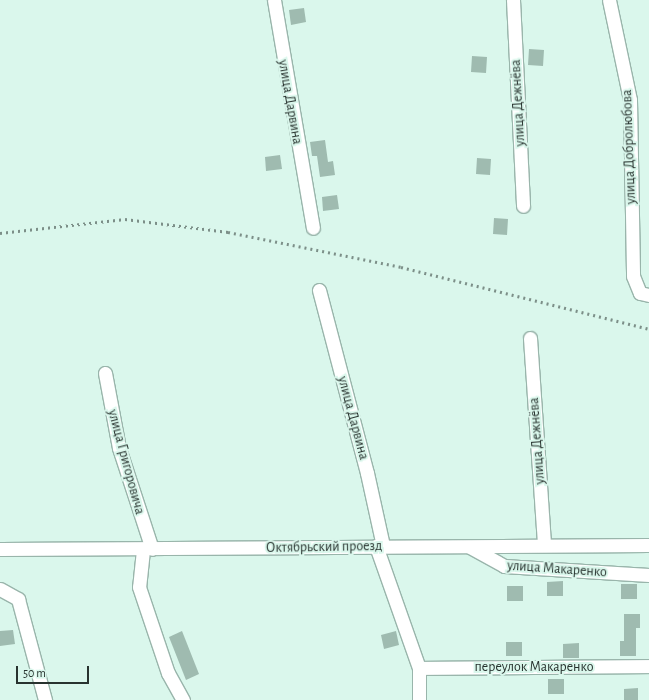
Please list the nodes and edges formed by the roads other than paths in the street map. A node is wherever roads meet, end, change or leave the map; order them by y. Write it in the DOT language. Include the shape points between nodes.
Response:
graph roads {
  1 [pos="274,0"];
  2 [pos="513,0"];
  3 [pos="609,0"];
  4 [pos="523,206"];
  5 [pos="313,228"];
  6 [pos="319,290"];
  7 [pos="645,294"];
  8 [pos="530,338"];
  9 [pos="105,373"];
  10 [pos="544,545"];
  11 [pos="649,545"];
  12 [pos="379,546"];
  13 [pos="470,546"];
  14 [pos="0,549"];
  15 [pos="148,550"];
  16 [pos="649,575"];
  17 [pos="0,589"];
  18 [pos="649,667"];
  19 [pos="419,668"];
  20 [pos="45,700"];
  21 [pos="183,700"];
  22 [pos="419,700"];
  1 -- 5 [label="street, улица Дарвина"];
  2 -- 4 [label="street, улица Дежнёва"];
  3 -- 7 [label="street, улица Добролюбова" via="630,100 632,276"];
  6 -- 12 [label="street, улица Дарвина" via="367,473"];
  8 -- 10 [label="street, улица Дежнёва"];
  9 -- 15 [label="street, улица Григоровича" via="119,448"];
  10 -- 11 [label="street, Октябрьский проезд"];
  10 -- 13 [label="street, Октябрьский проезд"];
  12 -- 13 [label="street, Октябрьский проезд"];
  12 -- 15 [label="street, Октябрьский проезд"];
  12 -- 19 [label="street, улица Дарвина"];
  13 -- 16 [label="street, улица Макаренко" via="504,566"];
  14 -- 15 [label="street, Октябрьский проезд"];
  15 -- 21 [label="street, улица Григоровича" via="139,587 168,673"];
  17 -- 20 [label="street" via="18,599"];
  18 -- 19 [label="street, переулок Макаренко"];
  19 -- 22 [label="street, улица Дарвина"];
}
